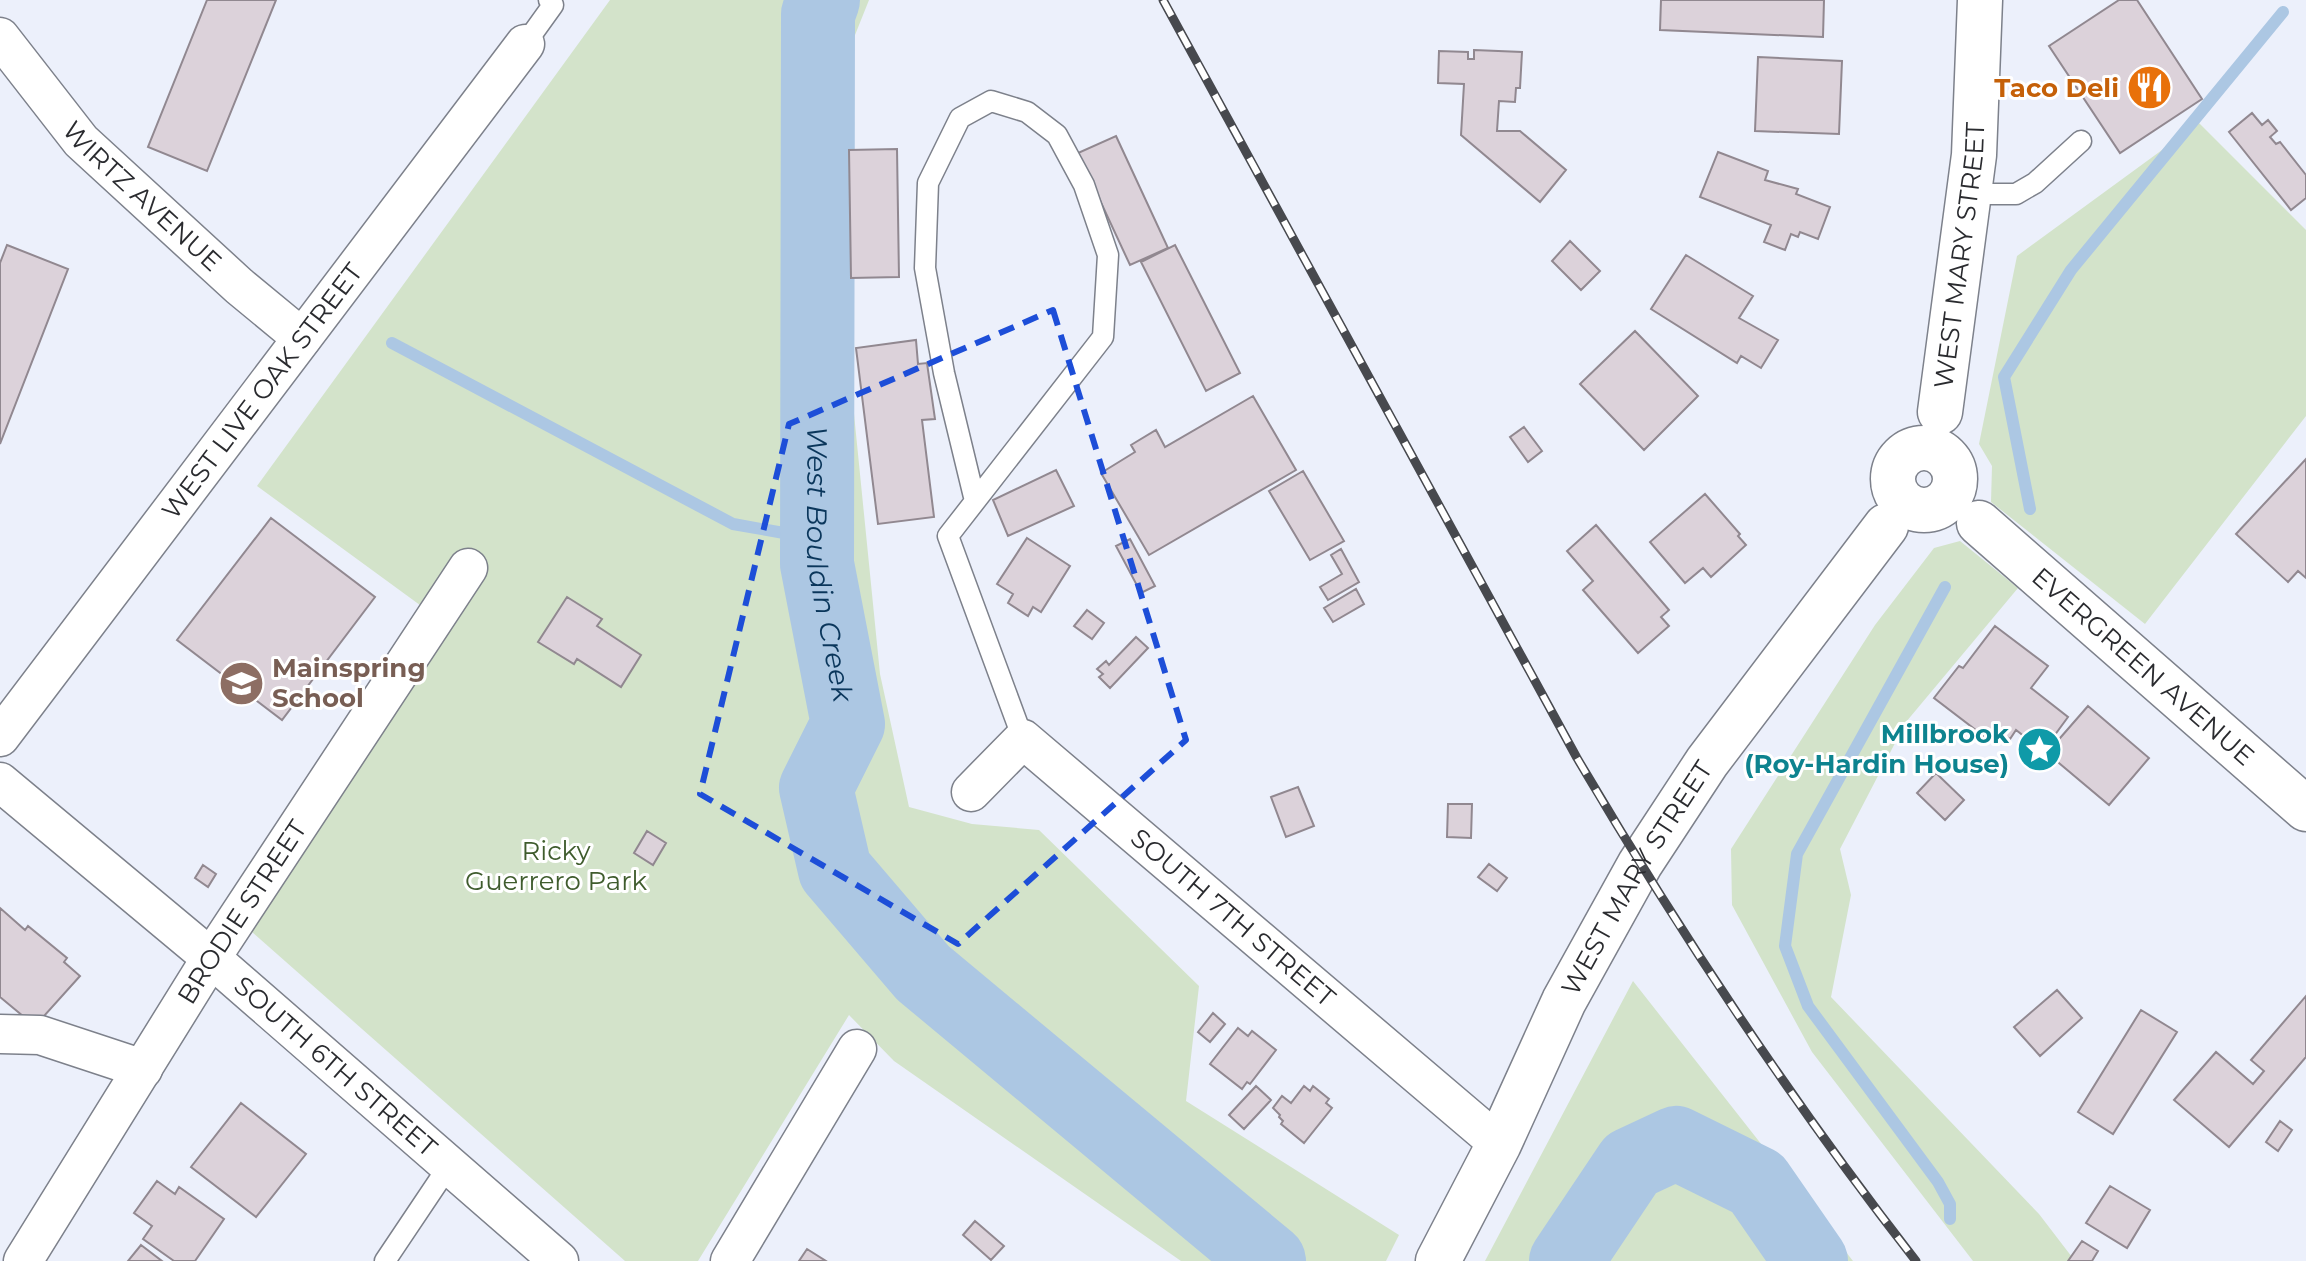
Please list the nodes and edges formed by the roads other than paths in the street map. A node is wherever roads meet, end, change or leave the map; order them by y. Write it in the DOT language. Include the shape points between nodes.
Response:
graph roads {
  1 [pos="549,0"];
  2 [pos="1980,0"];
  3 [pos="0,37"];
  4 [pos="525,44"];
  5 [pos="2081,141"];
  6 [pos="1969,194"];
  7 [pos="302,338"];
  8 [pos="1924,479"];
  9 [pos="975,501"];
  10 [pos="468,568"];
  11 [pos="0,737"];
  12 [pos="1023,739"];
  13 [pos="0,782"];
  14 [pos="971,792"];
  15 [pos="2306,809"];
  16 [pos="211,958"];
  17 [pos="0,1034"];
  18 [pos="857,1049"];
  19 [pos="143,1069"];
  20 [pos="1499,1144"];
  21 [pos="448,1167"];
  22 [pos="23,1261"];
  23 [pos="385,1261"];
  24 [pos="559,1261"];
  25 [pos="730,1261"];
  26 [pos="1438,1261"];
  1 -- 4 [label="lane" via="553,5"];
  2 -- 6 [label="street, WEST MARY STREET"];
  3 -- 7 [label="street, WIRTZ AVENUE" via="81,141"];
  4 -- 7 [label="street, WEST LIVE OAK STREET"];
  5 -- 6 [label="lane" via="2016,194"];
  6 -- 8 [label="street, WEST MARY STREET"];
  7 -- 11 [label="street, WEST LIVE OAK STREET"];
  8 -- 15 [label="street, EVERGREEN AVENUE"];
  8 -- 20 [label="street, WEST MARY STREET" via="1707,762 1640,864 1564,1001"];
  9 -- 9 [label="lane" via="1103,337 1108,255 1084,185 1057,135 1027,112 991,101 960,118 928,183 925,268"];
  9 -- 12 [label="lane" via="948,536"];
  10 -- 16 [label="street, BRODIE STREET"];
  12 -- 14 [label="street"];
  12 -- 20 [label="street, SOUTH 7TH STREET"];
  13 -- 16 [label="street, SOUTH 6TH STREET"];
  16 -- 19 [label="street, BRODIE STREET"];
  16 -- 21 [label="street, SOUTH 6TH STREET"];
  17 -- 19 [label="street" via="40,1035"];
  18 -- 25 [label="street"];
  19 -- 22 [label="street, BRODIE STREET"];
  20 -- 26 [label="street, WEST MARY STREET"];
  21 -- 23 [label="lane"];
  21 -- 24 [label="street, SOUTH 6TH STREET"];
}
